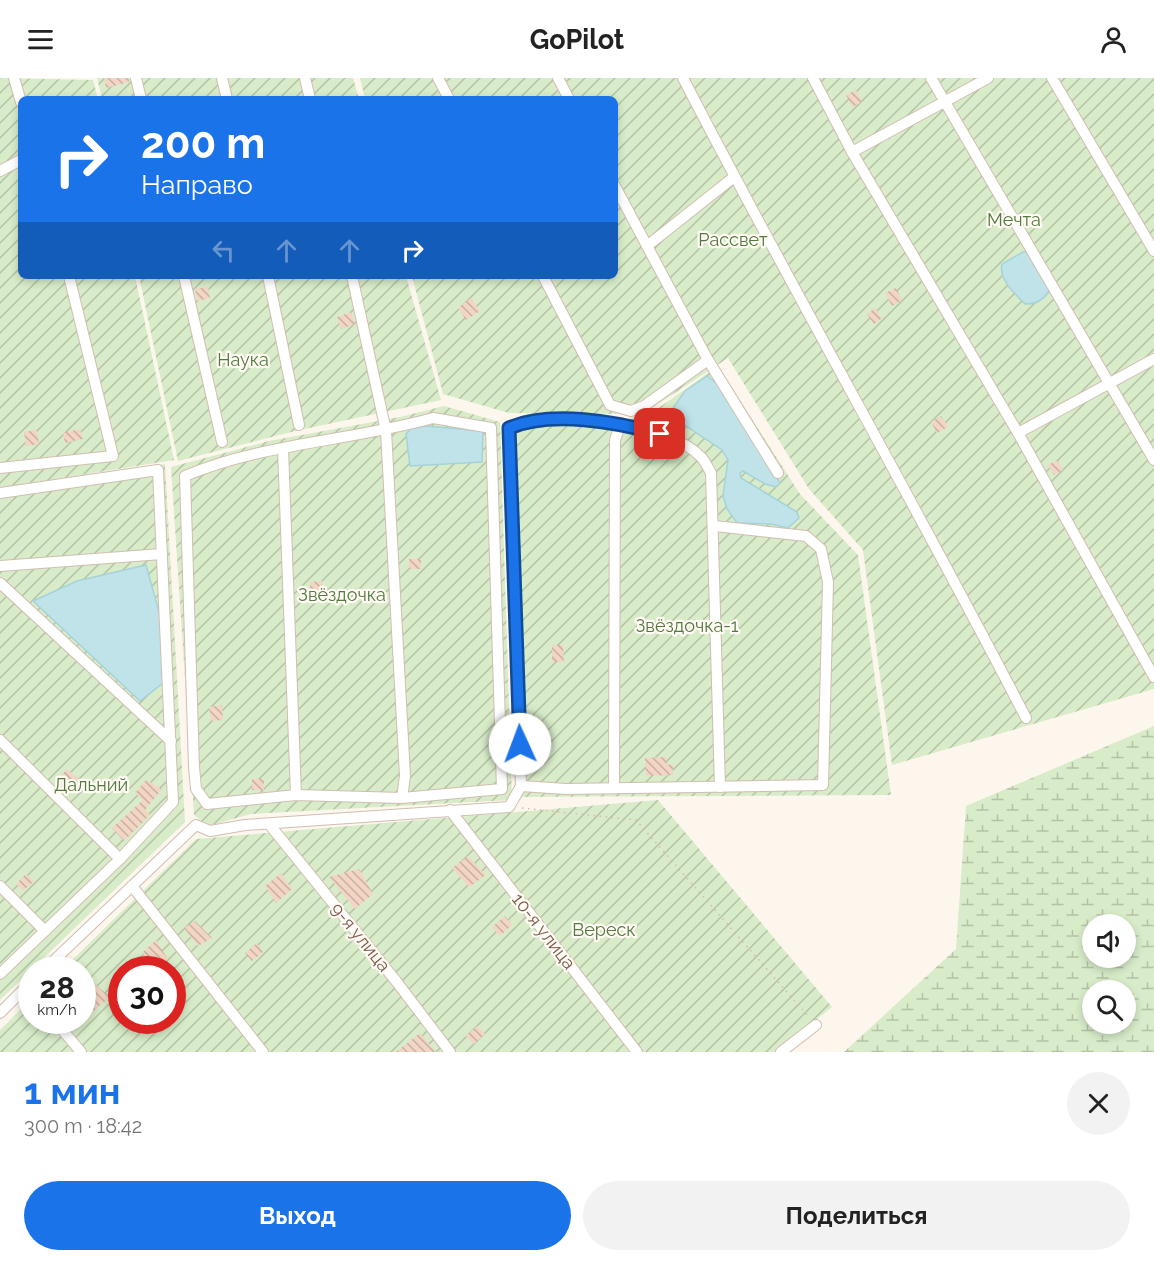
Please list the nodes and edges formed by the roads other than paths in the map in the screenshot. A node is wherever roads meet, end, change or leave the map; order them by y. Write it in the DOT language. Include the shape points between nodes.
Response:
graph roads {
  1 [pos="14,78"];
  2 [pos="136,78"];
  3 [pos="222,78"];
  4 [pos="305,78"];
  5 [pos="438,78"];
  6 [pos="558,78"];
  7 [pos="683,78"];
  8 [pos="813,78"];
  9 [pos="931,78"];
  10 [pos="988,78"];
  11 [pos="1052,78"];
  12 [pos="19,96"];
  13 [pos="140,96"];
  14 [pos="226,96"];
  15 [pos="309,96"];
  16 [pos="447,96"];
  17 [pos="567,96"];
  18 [pos="944,102"];
  19 [pos="852,153"];
  20 [pos="18,162"];
  21 [pos="0,171"];
  22 [pos="734,177"];
  23 [pos="618,192"];
  24 [pos="647,246"];
  25 [pos="1154,251"];
  26 [pos="70,279"];
  27 [pos="185,279"];
  28 [pos="269,279"];
  29 [pos="353,279"];
  30 [pos="545,279"];
  31 [pos="1154,359"];
  32 [pos="708,360"];
  33 [pos="1111,383"];
  34 [pos="621,423"];
  35 [pos="299,425"];
  36 [pos="386,431"];
  37 [pos="1018,433"];
  38 [pos="222,442"];
  39 [pos="283,449"];
  40 [pos="1154,460"];
  41 [pos="0,468"];
  42 [pos="778,473"];
  43 [pos="0,493"];
  44 [pos="715,526"];
  45 [pos="162,554"];
  46 [pos="0,566"];
  47 [pos="0,584"];
  48 [pos="1154,677"];
  49 [pos="1026,718"];
  50 [pos="0,740"];
  51 [pos="171,741"];
  52 [pos="521,786"];
  53 [pos="720,787"];
  54 [pos="614,788"];
  55 [pos="296,795"];
  56 [pos="402,798"];
  57 [pos="450,810"];
  58 [pos="269,824"];
  59 [pos="120,859"];
  60 [pos="0,886"];
  61 [pos="132,886"];
  62 [pos="45,931"];
  63 [pos="59,956"];
  64 [pos="0,974"];
  65 [pos="18,997"];
  66 [pos="0,1013"];
  67 [pos="816,1025"];
  68 [pos="66,1034"];
  69 [pos="81,1052"];
  70 [pos="263,1052"];
  71 [pos="450,1052"];
  72 [pos="637,1052"];
  73 [pos="781,1052"];
  1 -- 12 [label="street"];
  2 -- 13 [label="street"];
  3 -- 14 [label="street"];
  4 -- 15 [label="street"];
  5 -- 16 [label="street"];
  6 -- 17 [label="street"];
  7 -- 22 [label="street"];
  8 -- 19 [label="street"];
  9 -- 18 [label="street"];
  10 -- 18 [label="street"];
  11 -- 25 [label="street"];
  18 -- 19 [label="street"];
  18 -- 33 [label="street"];
  19 -- 37 [label="street"];
  20 -- 21 [label="street"];
  22 -- 24 [label="street"];
  22 -- 49 [label="street"];
  23 -- 24 [label="street"];
  24 -- 32 [label="street"];
  26 -- 41 [label="street" via="113,456"];
  27 -- 38 [label="street"];
  28 -- 35 [label="street"];
  29 -- 36 [label="street"];
  30 -- 32 [label="street" via="610,405 631,411 644,406"];
  31 -- 33 [label="street"];
  32 -- 42 [label="street"];
  33 -- 37 [label="street"];
  33 -- 40 [label="street"];
  34 -- 44 [label="street" via="660,434 702,458 711,473"];
  34 -- 52 [label="street" via="529,420 509,428"];
  34 -- 54 [label="street" via="615,440"];
  36 -- 39 [label="street"];
  36 -- 56 [label="street" via="405,776"];
  36 -- 56 [label="street" via="433,418 491,428 502,789"];
  37 -- 48 [label="street"];
  39 -- 55 [label="street"];
  39 -- 55 [label="street" via="220,461 185,476 186,573 196,789 207,804"];
  43 -- 45 [label="street" via="158,470"];
  44 -- 53 [label="street"];
  44 -- 53 [label="street" via="806,536 821,549 828,582 823,785"];
  45 -- 46 [label="street"];
  45 -- 51 [label="street"];
  47 -- 51 [label="street"];
  50 -- 59 [label="street"];
  51 -- 59 [label="street" via="173,802"];
  52 -- 54 [label="street"];
  52 -- 57 [label="street" via="509,807"];
  53 -- 54 [label="street"];
  55 -- 56 [label="street"];
  57 -- 58 [label="street"];
  57 -- 72 [label="street, 10-я улица"];
  58 -- 61 [label="street" via="210,831 196,825"];
  58 -- 71 [label="street, 9-я улица"];
  59 -- 62 [label="street"];
  60 -- 62 [label="street"];
  61 -- 63 [label="street"];
  61 -- 70 [label="street"];
  62 -- 64 [label="street"];
  65 -- 66 [label="street"];
  67 -- 73 [label="street"];
  68 -- 69 [label="street"];
}
